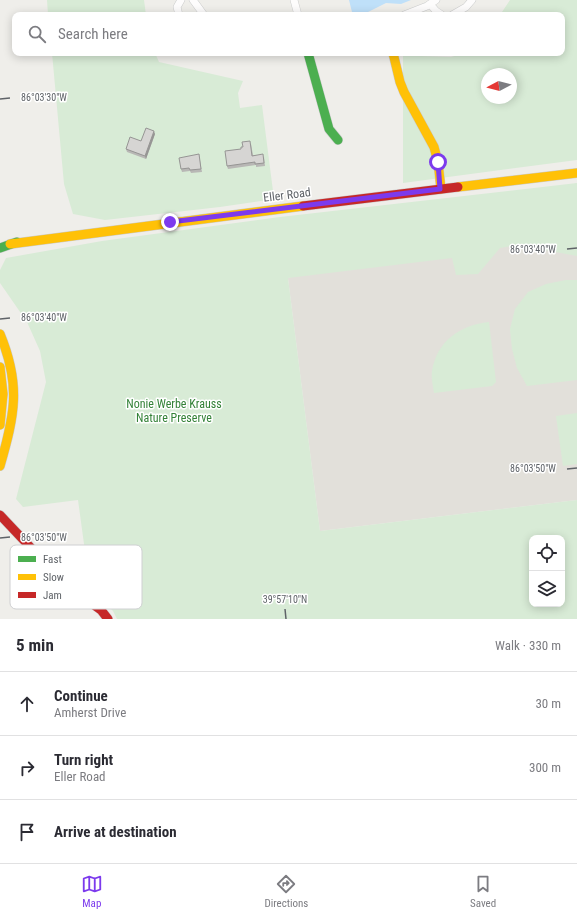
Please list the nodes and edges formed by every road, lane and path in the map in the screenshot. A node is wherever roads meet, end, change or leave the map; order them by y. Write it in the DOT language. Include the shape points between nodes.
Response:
graph roads {
  1 [pos="181,0"];
  2 [pos="193,0"];
  3 [pos="294,0"];
  4 [pos="472,0"];
  5 [pos="433,2"];
  6 [pos="178,12"];
  7 [pos="202,12"];
  8 [pos="297,12"];
  9 [pos="411,12"];
  10 [pos="438,12"];
  11 [pos="457,12"];
  12 [pos="309,56"];
  13 [pos="394,56"];
  14 [pos="338,140"];
  15 [pos="577,173"];
  16 [pos="440,189"];
  17 [pos="0,247"];
  18 [pos="0,334"];
  19 [pos="0,367"];
  20 [pos="0,426"];
  21 [pos="0,466"];
  22 [pos="0,515"];
  23 [pos="28,545"];
  24 [pos="100,609"];
  25 [pos="108,619"];
  1 -- 6 [label="street" via="177,7"];
  2 -- 7 [label="street"];
  3 -- 8 [label="street"];
  4 -- 11 [label="street"];
  5 -- 9 [label="street"];
  5 -- 10 [label="street"];
  12 -- 14 [label="street" via="329,129"];
  13 -- 16 [label="street" via="404,92 434,147"];
  15 -- 16 [label="street, Eller Road"];
  16 -- 17 [label="street, Eller Road" via="17,242"];
  18 -- 21 [label="street" via="11,365 15,395 12,423"];
  19 -- 20 [label="street" via="3,394"];
  22 -- 23 [label="street"];
  24 -- 25 [label="street"];
}
